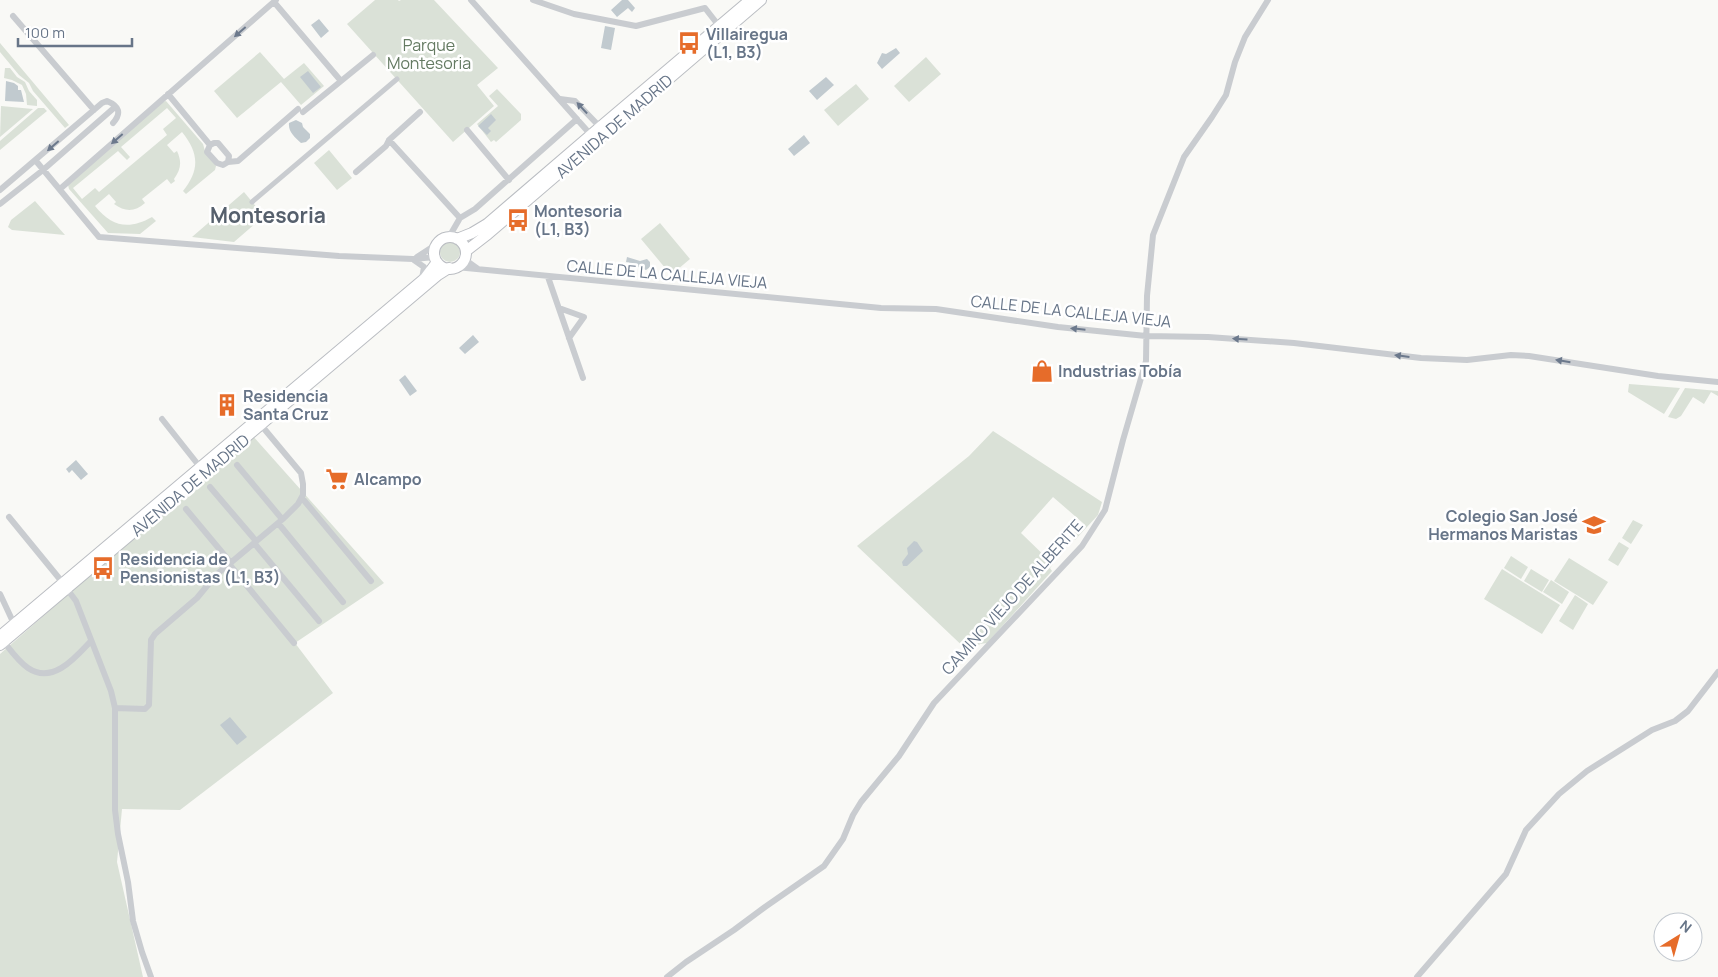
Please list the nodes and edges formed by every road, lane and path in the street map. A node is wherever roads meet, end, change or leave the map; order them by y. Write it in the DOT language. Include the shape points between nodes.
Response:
graph roads {
  1 [pos="471,0"];
  2 [pos="533,0"];
  3 [pos="750,0"];
  4 [pos="761,0"];
  5 [pos="1268,0"];
  6 [pos="275,1"];
  7 [pos="13,16"];
  8 [pos="719,26"];
  9 [pos="373,55"];
  10 [pos="397,79"];
  11 [pos="342,81"];
  12 [pos="168,94"];
  13 [pos="560,98"];
  14 [pos="116,107"];
  15 [pos="94,110"];
  16 [pos="420,112"];
  17 [pos="577,120"];
  18 [pos="113,123"];
  19 [pos="600,127"];
  20 [pos="467,130"];
  21 [pos="591,134"];
  22 [pos="389,140"];
  23 [pos="210,145"];
  24 [pos="36,161"];
  25 [pos="228,162"];
  26 [pos="43,170"];
  27 [pos="356,172"];
  28 [pos="509,180"];
  29 [pos="60,189"];
  30 [pos="0,190"];
  31 [pos="252,202"];
  32 [pos="0,204"];
  33 [pos="460,218"];
  34 [pos="453,238"];
  35 [pos="437,244"];
  36 [pos="465,255"];
  37 [pos="412,259"];
  38 [pos="436,260"];
  39 [pos="453,268"];
  40 [pos="479,270"];
  41 [pos="548,276"];
  42 [pos="420,281"];
  43 [pos="559,308"];
  44 [pos="1146,336"];
  45 [pos="569,338"];
  46 [pos="583,378"];
  47 [pos="1718,382"];
  48 [pos="162,419"];
  49 [pos="261,425"];
  50 [pos="237,466"];
  51 [pos="200,467"];
  52 [pos="210,487"];
  53 [pos="302,498"];
  54 [pos="186,509"];
  55 [pos="9,516"];
  56 [pos="280,521"];
  57 [pos="255,542"];
  58 [pos="230,564"];
  59 [pos="371,581"];
  60 [pos="65,586"];
  61 [pos="0,594"];
  62 [pos="343,602"];
  63 [pos="319,621"];
  64 [pos="14,624"];
  65 [pos="1,641"];
  66 [pos="91,641"];
  67 [pos="294,643"];
  68 [pos="1718,672"];
  69 [pos="115,708"];
  70 [pos="150,977"];
  71 [pos="667,977"];
  72 [pos="1417,977"];
  1 -- 13 [label="street"];
  2 -- 8 [label="street" via="574,14 636,26 705,8"];
  3 -- 8 [label="main road, AVENIDA DE MADRID"];
  4 -- 36 [label="main road, AVENIDA DE MADRID"];
  5 -- 44 [label="street, CAMINO VIEJO DE ALBERITE" via="1245,37 1234,62 1226,95 1184,156 1153,235"];
  6 -- 11 [label="street"];
  6 -- 12 [label="street, one-way"];
  7 -- 15 [label="street"];
  8 -- 19 [label="main road, AVENIDA DE MADRID"];
  9 -- 11 [label="street"];
  10 -- 31 [label="street"];
  11 -- 25 [label="street" via="300,110 238,161"];
  12 -- 23 [label="street"];
  12 -- 29 [label="street, one-way"];
  13 -- 17 [label="street"];
  19 -- 13 [label="street, one-way" via="575,101"];
  14 -- 15 [label="street" via="107,101"];
  14 -- 18 [label="street" via="119,113"];
  14 -- 26 [label="street"];
  15 -- 24 [label="street, one-way"];
  16 -- 22 [label="street"];
  17 -- 21 [label="street"];
  17 -- 28 [label="street"];
  19 -- 21 [label="main road, AVENIDA DE MADRID"];
  20 -- 28 [label="street"];
  21 -- 34 [label="main road, AVENIDA DE MADRID" via="487,224 472,233"];
  22 -- 27 [label="street"];
  22 -- 33 [label="street"];
  23 -- 25 [label="street" via="218,143 229,156"];
  23 -- 25 [label="street" via="207,152 217,163 223,165"];
  24 -- 26 [label="street"];
  24 -- 30 [label="street"];
  26 -- 29 [label="street"];
  26 -- 32 [label="street"];
  28 -- 33 [label="street"];
  29 -- 37 [label="street" via="99,237"];
  33 -- 34 [label="street"];
  34 -- 35 [label="main road" via="440,240"];
  34 -- 36 [label="main road" via="461,242"];
  35 -- 37 [label="street"];
  35 -- 38 [label="main road"];
  36 -- 39 [label="main road"];
  36 -- 40 [label="street"];
  37 -- 38 [label="street"];
  37 -- 42 [label="street" via="424,267"];
  38 -- 39 [label="main road"];
  38 -- 42 [label="main road, AVENIDA DE MADRID"];
  39 -- 40 [label="street"];
  39 -- 49 [label="main road, AVENIDA DE MADRID" via="438,275"];
  40 -- 41 [label="street, CALLE DE LA CALLEJA VIEJA"];
  41 -- 43 [label="street"];
  44 -- 41 [label="street, CALLE DE LA CALLEJA VIEJA, one-way" via="936,309 872,307"];
  42 -- 51 [label="main road, AVENIDA DE MADRID"];
  43 -- 45 [label="street"];
  43 -- 45 [label="street" via="584,317"];
  47 -- 44 [label="street, CALLE DE LA CALLEJA VIEJA, one-way" via="1529,356 1467,360 1421,358 1294,343"];
  44 -- 71 [label="street, CAMINO VIEJO DE ALBERITE" via="1146,361 1106,510 1082,546 934,703 899,756 861,802 843,839 824,866"];
  45 -- 46 [label="street"];
  48 -- 51 [label="street"];
  49 -- 53 [label="street" via="301,473"];
  49 -- 60 [label="main road, AVENIDA DE MADRID"];
  50 -- 56 [label="street"];
  51 -- 60 [label="main road, AVENIDA DE MADRID"];
  52 -- 57 [label="street"];
  53 -- 56 [label="street"];
  53 -- 59 [label="street"];
  54 -- 58 [label="street"];
  55 -- 60 [label="street"];
  56 -- 57 [label="street"];
  56 -- 62 [label="street"];
  57 -- 58 [label="street"];
  57 -- 63 [label="street"];
  58 -- 67 [label="street"];
  58 -- 69 [label="street" via="151,640 149,704 145,709"];
  60 -- 64 [label="main road, AVENIDA DE MADRID"];
  60 -- 65 [label="main road, AVENIDA DE MADRID"];
  60 -- 66 [label="street" via="76,601"];
  61 -- 64 [label="street"];
  64 -- 65 [label="main road, AVENIDA DE MADRID"];
  65 -- 66 [label="street" via="28,668 47,674 61,669"];
  66 -- 69 [label="street"];
  68 -- 72 [label="street" via="1688,711 1675,721 1644,735 1587,771 1559,794 1526,830 1506,874"];
  69 -- 70 [label="street" via="118,834 133,921"];
}
